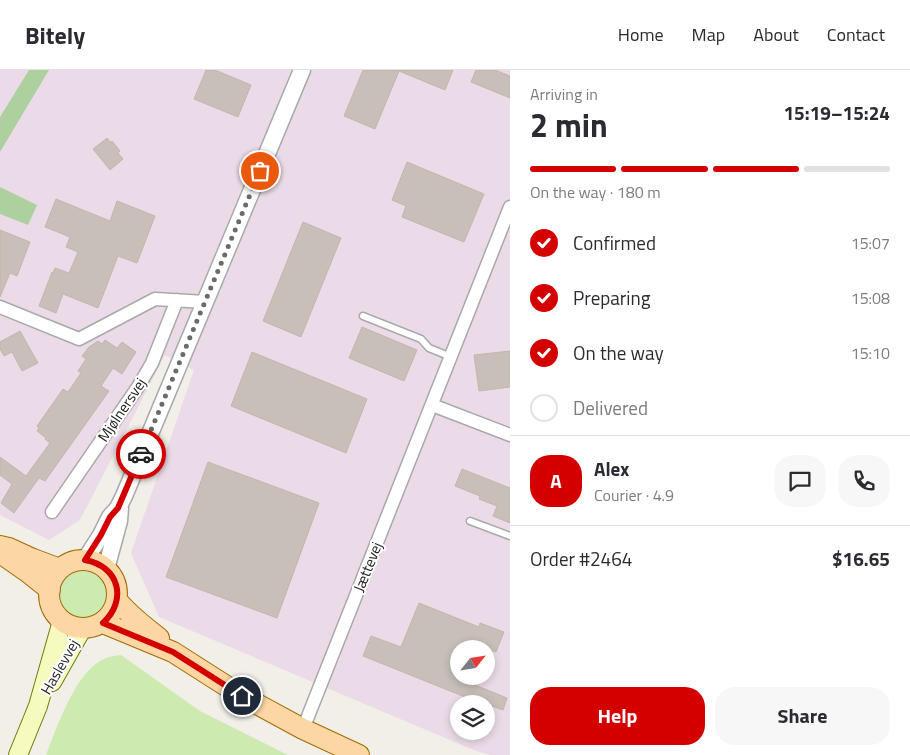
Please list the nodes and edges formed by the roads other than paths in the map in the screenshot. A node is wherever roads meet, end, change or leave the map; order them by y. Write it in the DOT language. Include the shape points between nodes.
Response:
graph roads {
  1 [pos="302,70"];
  2 [pos="510,207"];
  3 [pos="177,300"];
  4 [pos="205,302"];
  5 [pos="0,307"];
  6 [pos="363,316"];
  7 [pos="451,357"];
  8 [pos="432,405"];
  9 [pos="510,435"];
  10 [pos="124,496"];
  11 [pos="52,512"];
  12 [pos="470,521"];
  13 [pos="510,536"];
  14 [pos="0,546"];
  15 [pos="0,550"];
  16 [pos="85,560"];
  17 [pos="60,569"];
  18 [pos="106,569"];
  19 [pos="50,590"];
  20 [pos="117,600"];
  21 [pos="62,621"];
  22 [pos="103,623"];
  23 [pos="82,629"];
  24 [pos="173,652"];
  25 [pos="38,706"];
  26 [pos="303,729"];
  27 [pos="18,755"];
  28 [pos="359,755"];
  1 -- 4 [label="street"];
  2 -- 7 [label="street, Jættevej"];
  3 -- 4 [label="street"];
  3 -- 5 [label="street" via="155,299 79,339"];
  3 -- 11 [label="street, Mjølnersvej" via="152,363 138,387"];
  4 -- 10 [label="street"];
  6 -- 7 [label="lane" via="421,339 429,348"];
  7 -- 8 [label="street, Jættevej"];
  8 -- 9 [label="street"];
  8 -- 26 [label="street, Jættevej"];
  10 -- 16 [label="street"];
  10 -- 18 [label="street"];
  12 -- 13 [label="lane"];
  14 -- 17 [label="main road"];
  15 -- 19 [label="main road"];
  16 -- 17 [label="main road" via="72,562"];
  16 -- 18 [label="main road"];
  17 -- 19 [label="main road"];
  18 -- 20 [label="main road" via="116,585"];
  19 -- 21 [label="main road" via="54,612"];
  20 -- 22 [label="main road" via="110,617"];
  20 -- 24 [label="main road"];
  21 -- 23 [label="main road"];
  21 -- 25 [label="main road, Haslevvej"];
  22 -- 23 [label="main road"];
  22 -- 24 [label="main road"];
  23 -- 25 [label="main road, Haslevvej"];
  24 -- 26 [label="main road" via="242,696"];
  25 -- 27 [label="main road, Haslevvej"];
  26 -- 28 [label="main road"];
}
